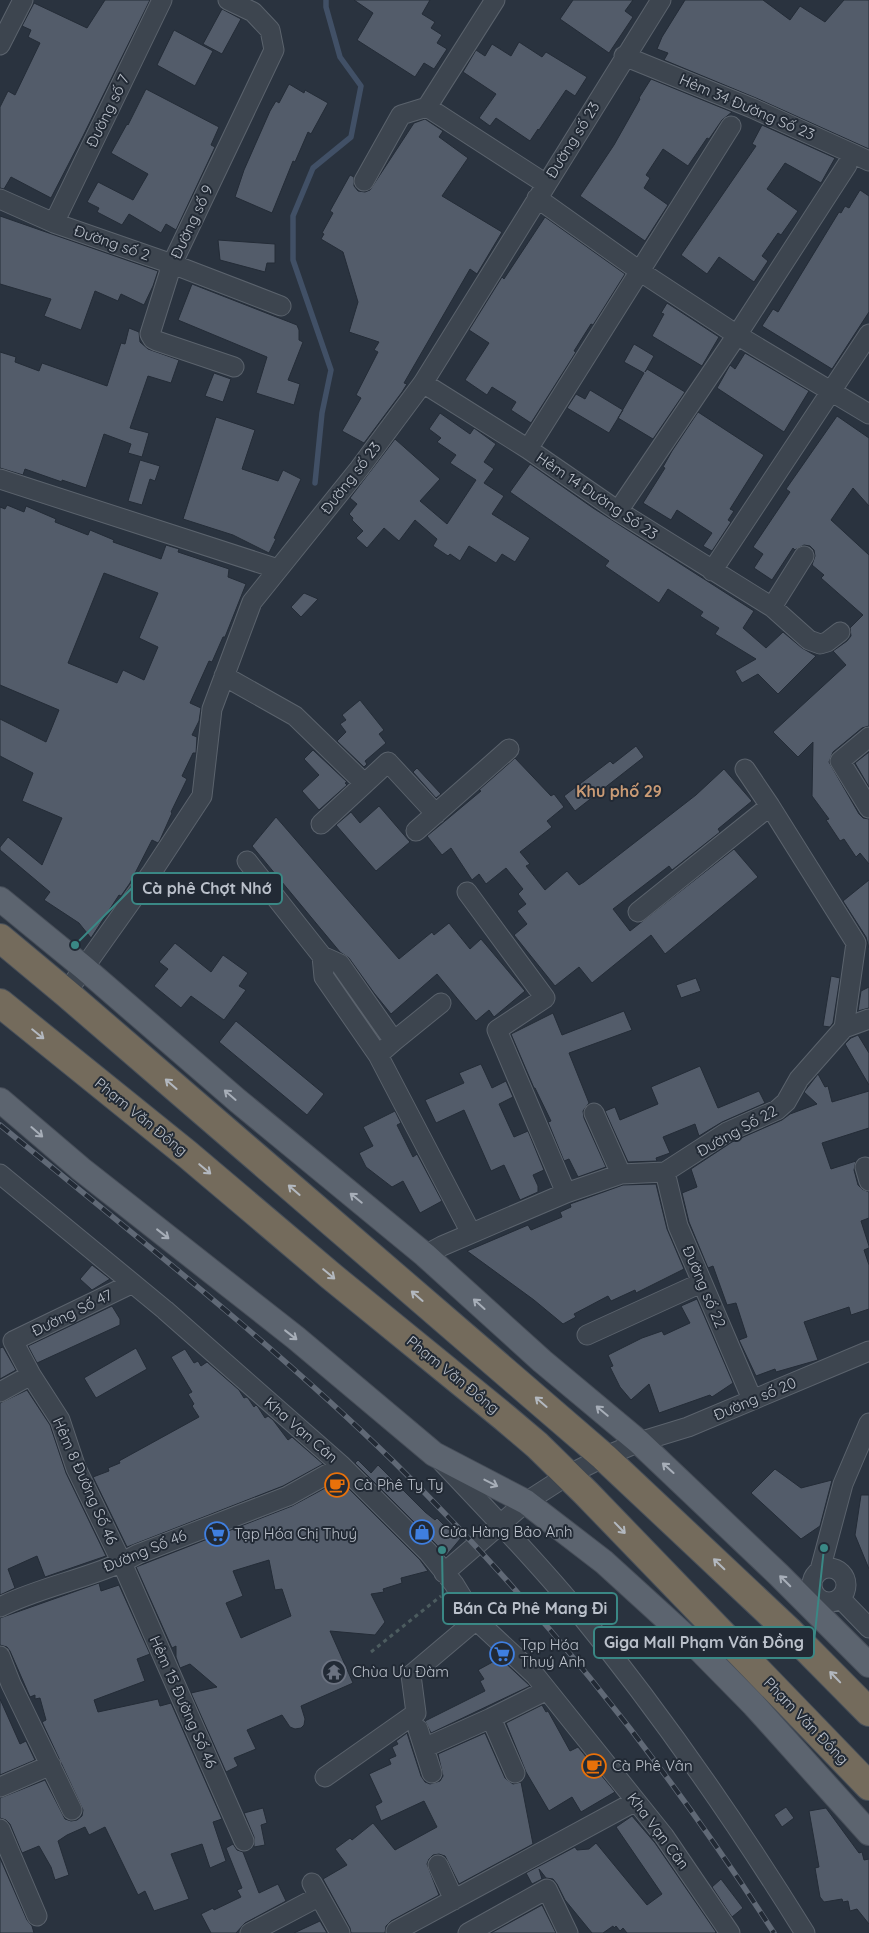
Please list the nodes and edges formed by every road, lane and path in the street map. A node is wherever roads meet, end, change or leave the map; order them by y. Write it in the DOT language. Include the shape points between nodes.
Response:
graph roads {
  1 [pos="23,0"];
  2 [pos="162,0"];
  3 [pos="228,0"];
  4 [pos="661,0"];
  5 [pos="490,2"];
  6 [pos="6,21"];
  7 [pos="0,45"];
  8 [pos="624,56"];
  9 [pos="427,106"];
  10 [pos="731,126"];
  11 [pos="869,161"];
  12 [pos="847,165"];
  13 [pos="364,181"];
  14 [pos="542,191"];
  15 [pos="0,199"];
  16 [pos="54,223"];
  17 [pos="172,264"];
  18 [pos="641,272"];
  19 [pos="281,306"];
  20 [pos="869,334"];
  21 [pos="737,335"];
  22 [pos="234,367"];
  23 [pos="424,382"];
  24 [pos="832,392"];
  25 [pos="869,414"];
  26 [pos="528,449"];
  27 [pos="0,479"];
  28 [pos="618,512"];
  29 [pos="804,556"];
  30 [pos="278,569"];
  31 [pos="712,571"];
  32 [pos="772,607"];
  33 [pos="840,632"];
  34 [pos="224,676"];
  35 [pos="863,742"];
  36 [pos="509,749"];
  37 [pos="744,769"];
  38 [pos="364,783"];
  39 [pos="770,806"];
  40 [pos="869,808"];
  41 [pos="436,814"];
  42 [pos="321,824"];
  43 [pos="416,831"];
  44 [pos="247,861"];
  45 [pos="467,892"];
  46 [pos="0,899"];
  47 [pos="638,912"];
  48 [pos="0,938"];
  49 [pos="322,956"];
  50 [pos="83,967"];
  51 [pos="66,993"];
  52 [pos="0,1003"];
  53 [pos="441,1003"];
  54 [pos="869,1019"];
  55 [pos="844,1028"];
  56 [pos="394,1041"];
  57 [pos="378,1055"];
  58 [pos="0,1100"];
  59 [pos="594,1113"];
  60 [pos="665,1172"];
  61 [pos="620,1174"];
  62 [pos="4,1184"];
  63 [pos="566,1193"];
  64 [pos="471,1233"];
  65 [pos="425,1256"];
  66 [pos="701,1282"];
  67 [pos="131,1284"];
  68 [pos="587,1335"];
  69 [pos="12,1341"];
  70 [pos="869,1351"];
  71 [pos="30,1375"];
  72 [pos="0,1392"];
  73 [pos="752,1399"];
  74 [pos="869,1423"];
  75 [pos="639,1442"];
  76 [pos="434,1454"];
  77 [pos="604,1457"];
  78 [pos="342,1466"];
  79 [pos="568,1475"];
  80 [pos="526,1502"];
  81 [pos="500,1524"];
  82 [pos="122,1563"];
  83 [pos="820,1570"];
  84 [pos="449,1578"];
  85 [pos="840,1598"];
  86 [pos="816,1603"];
  87 [pos="0,1607"];
  88 [pos="476,1620"];
  89 [pos="869,1628"];
  90 [pos="790,1632"];
  91 [pos="371,1652"];
  92 [pos="2,1665"];
  93 [pos="869,1665"];
  94 [pos="547,1690"];
  95 [pos="869,1712"];
  96 [pos="491,1718"];
  97 [pos="418,1729"];
  98 [pos="424,1748"];
  99 [pos="51,1765"];
  100 [pos="432,1773"];
  101 [pos="515,1773"];
  102 [pos="325,1777"];
  103 [pos="869,1786"];
  104 [pos="0,1787"];
  105 [pos="636,1801"];
  106 [pos="72,1810"];
  107 [pos="0,1829"];
  108 [pos="869,1833"];
  109 [pos="244,1842"];
  110 [pos="438,1865"];
  111 [pos="454,1900"];
  112 [pos="37,1916"];
  113 [pos="396,1931"];
  114 [pos="250,1933"];
  115 [pos="340,1933"];
  116 [pos="468,1933"];
  117 [pos="568,1933"];
  118 [pos="730,1933"];
  119 [pos="805,1933"];
  1 -- 6 [label="street"];
  2 -- 16 [label="street, Đường số 7"];
  3 -- 17 [label="street, Đường số 9" via="253,12 270,30 274,50"];
  4 -- 8 [label="street, Đường số 23"];
  5 -- 9 [label="street"];
  6 -- 7 [label="street"];
  8 -- 11 [label="street, Hẻm 34 Đường Số 23" via="752,108"];
  8 -- 14 [label="street, Đường số 23"];
  9 -- 13 [label="street" via="402,115"];
  9 -- 14 [label="street"];
  10 -- 18 [label="street"];
  12 -- 21 [label="street"];
  14 -- 18 [label="street"];
  14 -- 23 [label="street, Đường số 23"];
  15 -- 16 [label="street, Đường số 2"];
  16 -- 17 [label="street, Đường số 2"];
  17 -- 19 [label="street, Đường số 2"];
  17 -- 22 [label="street, Đường số 9" via="150,334 152,338"];
  18 -- 21 [label="street"];
  18 -- 26 [label="street"];
  20 -- 24 [label="street"];
  21 -- 24 [label="street"];
  21 -- 28 [label="street"];
  23 -- 26 [label="street, Hẻm 14 Đường Số 23"];
  23 -- 30 [label="street, Đường số 23"];
  24 -- 25 [label="street"];
  24 -- 31 [label="street"];
  26 -- 28 [label="street, Hẻm 14 Đường Số 23"];
  27 -- 30 [label="street"];
  28 -- 31 [label="street, Hẻm 14 Đường Số 23"];
  29 -- 32 [label="street"];
  30 -- 34 [label="street, Đường số 23" via="252,602"];
  31 -- 32 [label="street, Hẻm 14 Đường Số 23"];
  32 -- 33 [label="street, Hẻm 14 Đường Số 23" via="810,640 820,644"];
  34 -- 38 [label="street" via="295,716"];
  34 -- 50 [label="street, Đường số 23" via="212,708 202,796"];
  35 -- 40 [label="street" via="840,761"];
  36 -- 41 [label="street"];
  37 -- 39 [label="street"];
  38 -- 41 [label="street" via="388,762"];
  38 -- 42 [label="street"];
  39 -- 47 [label="street"];
  39 -- 55 [label="street" via="856,943"];
  41 -- 43 [label="street"];
  44 -- 49 [label="street"];
  45 -- 63 [label="street" via="545,998 496,1030"];
  46 -- 50 [label="main road"];
  48 -- 51 [label="highway"];
  49 -- 56 [label="street" via="340,964"];
  49 -- 57 [label="street" via="324,976"];
  50 -- 51 [label="street, Đường số 23"];
  65 -- 50 [label="main road, one-way"];
  77 -- 51 [label="highway, one-way"];
  52 -- 79 [label="highway, Phạm Văn Đồng, one-way" via="504,1417"];
  53 -- 56 [label="street"];
  54 -- 55 [label="street"];
  55 -- 60 [label="street, Đường Số 22" via="799,1079 786,1102 777,1110 727,1132"];
  56 -- 57 [label="street"];
  57 -- 64 [label="street"];
  58 -- 76 [label="main road, Phạm Văn Đồng, one-way" via="81,1169 296,1338"];
  59 -- 61 [label="street"];
  60 -- 61 [label="street"];
  60 -- 66 [label="street, Đường số 22" via="678,1226"];
  61 -- 63 [label="street"];
  62 -- 67 [label="street, Kha Vạn Cân"];
  63 -- 64 [label="street"];
  64 -- 65 [label="street"];
  75 -- 65 [label="main road, one-way"];
  66 -- 68 [label="street"];
  66 -- 73 [label="street, Đường số 22"];
  67 -- 69 [label="street, Đường Số 47"];
  67 -- 78 [label="street, Kha Vạn Cân" via="165,1310"];
  69 -- 71 [label="street, Hẻm 8 Đường Số 46"];
  70 -- 73 [label="street, Đường số 20"];
  71 -- 72 [label="street"];
  71 -- 82 [label="street, Hẻm 8 Đường Số 46" via="60,1420 76,1468"];
  73 -- 75 [label="street, Đường số 20" via="688,1427"];
  74 -- 83 [label="street" via="843,1484"];
  75 -- 77 [label="street, Đường số 20"];
  86 -- 75 [label="main road, one-way"];
  76 -- 80 [label="main road, Phạm Văn Đồng, one-way"];
  76 -- 81 [label="street"];
  77 -- 79 [label="street, Đường số 20"];
  90 -- 77 [label="highway, one-way"];
  78 -- 82 [label="street, Đường Số 46" via="288,1496"];
  78 -- 84 [label="street, Kha Vạn Cân" via="428,1552"];
  79 -- 80 [label="street, Đường số 20"];
  79 -- 103 [label="highway, Phạm Văn Đồng, one-way"];
  80 -- 81 [label="street, Đường số 20"];
  80 -- 108 [label="main road, Phạm Văn Đồng" via="604,1562 694,1644"];
  81 -- 84 [label="street"];
  81 -- 119 [label="street" via="574,1607 677,1739"];
  82 -- 87 [label="street, Đường Số 46"];
  82 -- 109 [label="street, Hẻm 15 Đường Số 46"];
  83 -- 85 [label="street" via="831,1567 842,1573 846,1589"];
  83 -- 86 [label="street" via="812,1585"];
  84 -- 88 [label="street, Kha Vạn Cân"];
  84 -- 91 [label="path"];
  85 -- 86 [label="street"];
  85 -- 89 [label="street"];
  86 -- 90 [label="main road"];
  86 -- 93 [label="main road"];
  88 -- 94 [label="street, Kha Vạn Cân" via="536,1675"];
  88 -- 102 [label="street" via="411,1675 416,1713"];
  95 -- 90 [label="highway, one-way"];
  92 -- 99 [label="street"];
  94 -- 96 [label="street"];
  94 -- 105 [label="street, Kha Vạn Cân"];
  96 -- 98 [label="street"];
  96 -- 101 [label="street"];
  97 -- 98 [label="street"];
  98 -- 100 [label="street"];
  99 -- 104 [label="street"];
  99 -- 106 [label="street"];
  105 -- 111 [label="street"];
  105 -- 118 [label="street, Kha Vạn Cân" via="664,1836"];
  107 -- 112 [label="street"];
  110 -- 111 [label="street"];
  111 -- 113 [label="street"];
  114 -- 115 [label="street" via="315,1890"];
  116 -- 117 [label="street" via="547,1889"];
}
